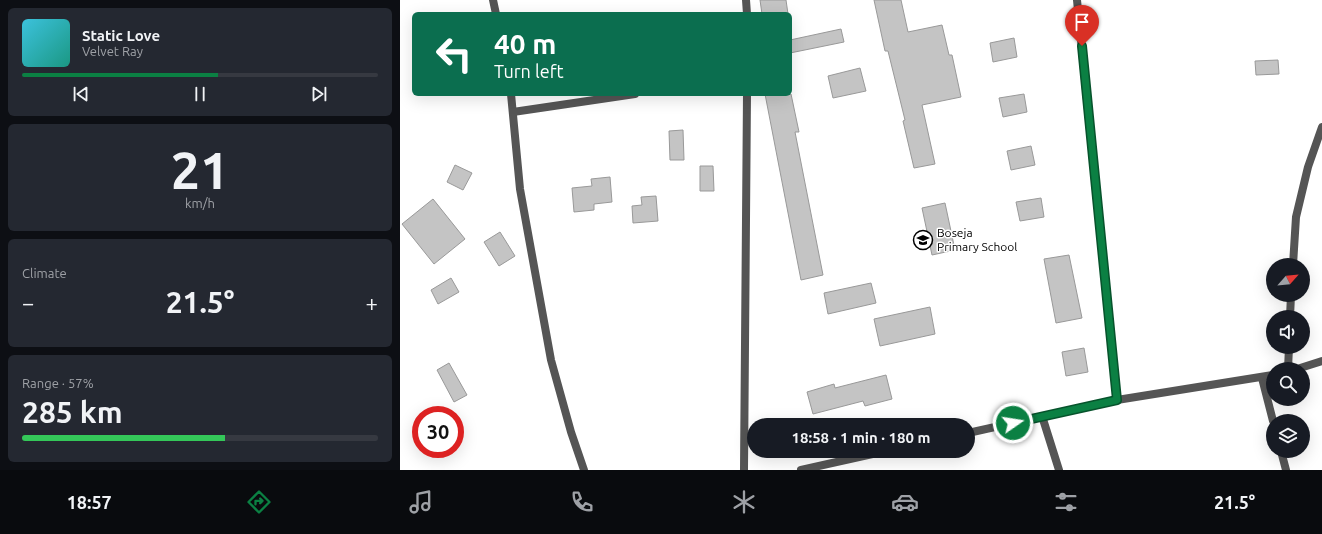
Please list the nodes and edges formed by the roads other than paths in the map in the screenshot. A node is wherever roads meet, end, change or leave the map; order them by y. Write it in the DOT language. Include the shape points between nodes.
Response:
graph roads {
  1 [pos="493,0"];
  2 [pos="746,0"];
  3 [pos="1077,0"];
  4 [pos="496,12"];
  5 [pos="746,12"];
  6 [pos="511,96"];
  7 [pos="622,96"];
  8 [pos="747,96"];
  9 [pos="513,112"];
  10 [pos="1322,127"];
  11 [pos="1293,258"];
  12 [pos="1322,361"];
  13 [pos="1310,365"];
  14 [pos="1266,377"];
  15 [pos="1262,378"];
  16 [pos="1117,400"];
  17 [pos="1271,414"];
  18 [pos="1042,416"];
  19 [pos="975,431"];
  20 [pos="859,458"];
  21 [pos="1283,458"];
  22 [pos="825,467"];
  23 [pos="584,470"];
  24 [pos="744,470"];
  25 [pos="801,470"];
  26 [pos="1059,470"];
  27 [pos="1286,470"];
  1 -- 4 [label="street"];
  2 -- 5 [label="street"];
  3 -- 16 [label="street"];
  6 -- 9 [label="street"];
  7 -- 9 [label="street"];
  8 -- 24 [label="street"];
  9 -- 23 [label="street" via="520,189 551,360"];
  10 -- 11 [label="street" via="1308,167 1296,216"];
  12 -- 13 [label="street"];
  14 -- 15 [label="street"];
  15 -- 16 [label="street"];
  15 -- 17 [label="street"];
  16 -- 18 [label="street"];
  18 -- 19 [label="street"];
  18 -- 26 [label="street"];
  20 -- 22 [label="street"];
  21 -- 27 [label="street"];
  22 -- 25 [label="street"];
}
